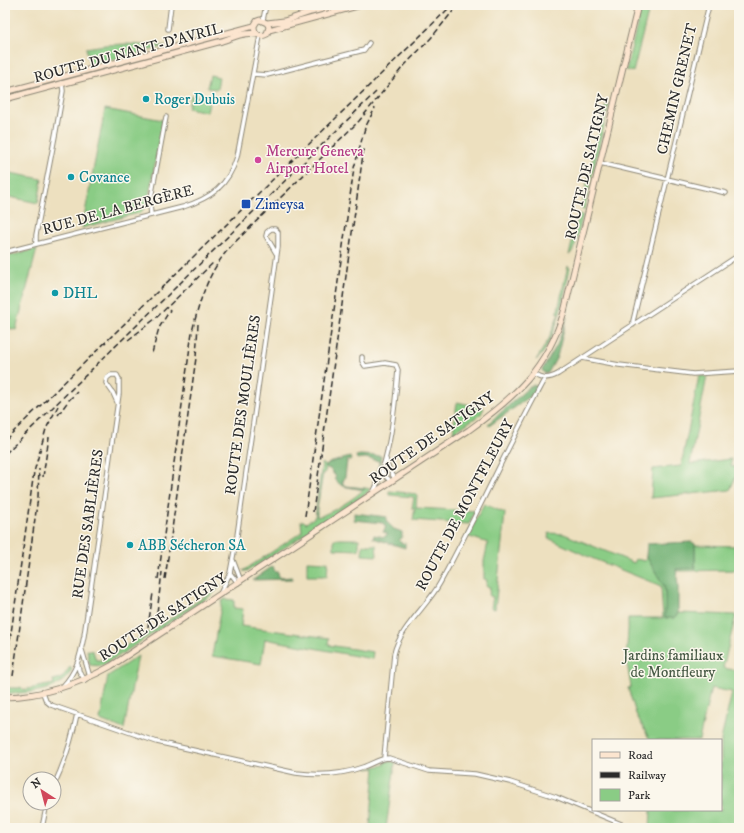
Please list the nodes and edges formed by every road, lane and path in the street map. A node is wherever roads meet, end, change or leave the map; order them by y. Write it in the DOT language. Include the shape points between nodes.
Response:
graph roads {
  1 [pos="172,5"];
  2 [pos="266,5"];
  3 [pos="338,5"];
  4 [pos="361,5"];
  5 [pos="638,5"];
  6 [pos="709,5"];
  7 [pos="265,21"];
  8 [pos="254,26"];
  9 [pos="168,29"];
  10 [pos="269,30"];
  11 [pos="258,35"];
  12 [pos="369,43"];
  13 [pos="253,74"];
  14 [pos="62,84"];
  15 [pos="5,92"];
  16 [pos="5,98"];
  17 [pos="166,117"];
  18 [pos="600,163"];
  19 [pos="668,179"];
  20 [pos="726,193"];
  21 [pos="152,214"];
  22 [pos="36,244"];
  23 [pos="5,252"];
  24 [pos="276,253"];
  25 [pos="739,255"];
  26 [pos="633,325"];
  27 [pos="362,357"];
  28 [pos="582,358"];
  29 [pos="739,371"];
  30 [pos="533,373"];
  31 [pos="545,378"];
  32 [pos="117,402"];
  33 [pos="386,458"];
  34 [pos="382,472"];
  35 [pos="393,480"];
  36 [pos="372,494"];
  37 [pos="232,559"];
  38 [pos="230,573"];
  39 [pos="239,582"];
  40 [pos="219,595"];
  41 [pos="82,649"];
  42 [pos="77,664"];
  43 [pos="88,679"];
  44 [pos="59,689"];
  45 [pos="43,693"];
  46 [pos="5,697"];
  47 [pos="77,714"];
  48 [pos="384,758"];
  49 [pos="60,771"];
  50 [pos="45,811"];
  51 [pos="42,828"];
  52 [pos="631,828"];
  1 -- 9 [label="street"];
  2 -- 7 [label="street"];
  3 -- 7 [label="street" via="284,21"];
  4 -- 10 [label="street"];
  5 -- 18 [label="street, ROUTE DE SATIGNY"];
  6 -- 19 [label="street, CHEMIN GRENET"];
  7 -- 8 [label="street" via="257,22"];
  7 -- 10 [label="street"];
  8 -- 11 [label="street"];
  8 -- 15 [label="street, ROUTE DU NANT-D'AVRIL"];
  10 -- 11 [label="street" via="267,34"];
  11 -- 13 [label="street, RUE DE LA BERGÈRE"];
  11 -- 14 [label="street, ROUTE DU NANT-D'AVRIL" via="241,34"];
  12 -- 13 [label="street" via="364,50 267,75"];
  13 -- 21 [label="street, RUE DE LA BERGÈRE" via="237,157 227,180 200,201"];
  14 -- 16 [label="street, ROUTE DU NANT-D'AVRIL"];
  14 -- 22 [label="street" via="58,123"];
  17 -- 21 [label="street" via="150,198"];
  18 -- 19 [label="street, CHEMIN GRENET"];
  18 -- 30 [label="street, ROUTE DE SATIGNY" via="562,319 552,345"];
  19 -- 20 [label="street, CHEMIN GRENET"];
  19 -- 26 [label="street"];
  21 -- 22 [label="street, RUE DE LA BERGÈRE"];
  22 -- 23 [label="street, RUE DE LA BERGÈRE"];
  24 -- 24 [label="street, ROUTE DES MOULIÈRES" via="279,234 276,229 271,228 266,236"];
  24 -- 37 [label="street, ROUTE DES MOULIÈRES"];
  25 -- 26 [label="street"];
  26 -- 28 [label="street"];
  27 -- 33 [label="street" via="365,366 390,363 398,368"];
  28 -- 29 [label="street" via="693,374"];
  28 -- 31 [label="street" via="558,374"];
  30 -- 31 [label="street"];
  30 -- 35 [label="street, ROUTE DE SATIGNY" via="513,395 488,416"];
  31 -- 48 [label="street, ROUTE DE MONTFLEURY" via="456,555 428,602 397,644"];
  32 -- 32 [label="street, RUE DES SABLIÈRES" via="120,380 111,375 106,383"];
  32 -- 41 [label="street, RUE DES SABLIÈRES"];
  33 -- 34 [label="street"];
  33 -- 35 [label="street"];
  34 -- 35 [label="street"];
  34 -- 36 [label="street"];
  35 -- 36 [label="street, ROUTE DE SATIGNY"];
  36 -- 39 [label="street, ROUTE DE SATIGNY"];
  37 -- 38 [label="street, ROUTE DES MOULIÈRES"];
  37 -- 39 [label="street"];
  38 -- 39 [label="street"];
  38 -- 40 [label="street"];
  39 -- 40 [label="street, ROUTE DE SATIGNY"];
  40 -- 43 [label="street, ROUTE DE SATIGNY"];
  41 -- 42 [label="street, RUE DES SABLIÈRES"];
  41 -- 43 [label="street, RUE DES SABLIÈRES"];
  42 -- 43 [label="street"];
  42 -- 44 [label="street, RUE DES SABLIÈRES" via="69,680"];
  43 -- 44 [label="street, ROUTE DE SATIGNY"];
  44 -- 45 [label="street, ROUTE DE SATIGNY"];
  45 -- 46 [label="street, ROUTE DE SATIGNY"];
  45 -- 47 [label="street" via="50,705"];
  47 -- 48 [label="street" via="157,742 305,774 326,775 350,771"];
  47 -- 49 [label="street" via="71,742"];
  48 -- 52 [label="street" via="429,771 478,774 510,782 556,797"];
  50 -- 51 [label="street"];
}
